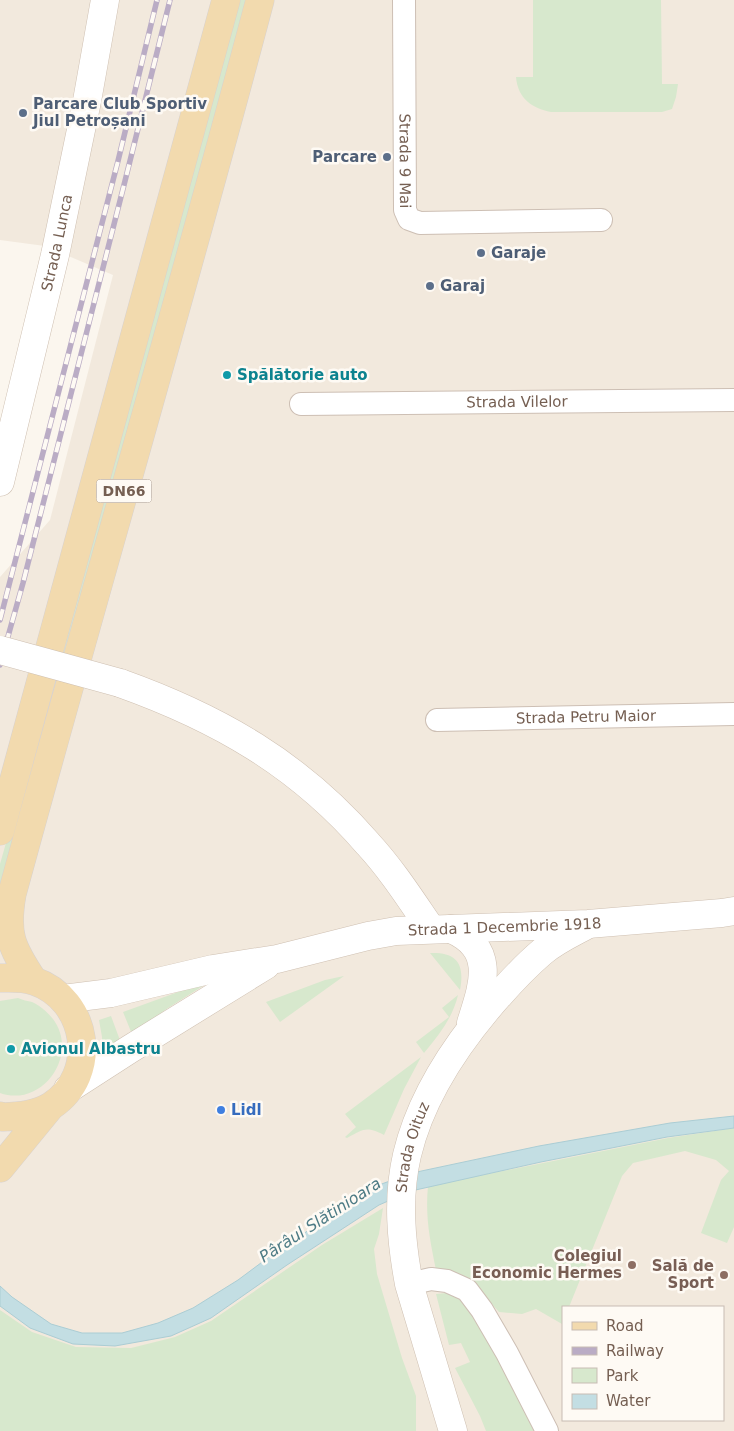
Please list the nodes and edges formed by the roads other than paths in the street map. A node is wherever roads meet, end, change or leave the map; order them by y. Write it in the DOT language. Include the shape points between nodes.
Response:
graph roads {
  1 [pos="105,0"];
  2 [pos="226,0"];
  3 [pos="260,0"];
  4 [pos="404,0"];
  5 [pos="601,220"];
  6 [pos="734,400"];
  7 [pos="301,404"];
  8 [pos="0,482"];
  9 [pos="0,650"];
  10 [pos="734,714"];
  11 [pos="437,720"];
  12 [pos="0,831"];
  13 [pos="734,911"];
  14 [pos="588,924"];
  15 [pos="441,929"];
  16 [pos="277,959"];
  17 [pos="0,978"];
  18 [pos="33,980"];
  19 [pos="63,999"];
  20 [pos="469,1031"];
  21 [pos="59,1098"];
  22 [pos="0,1116"];
  23 [pos="0,1168"];
  24 [pos="409,1284"];
  25 [pos="450,1430"];
  26 [pos="547,1431"];
  1 -- 8 [label="main road, Strada Lunca" via="56,255"];
  2 -- 12 [label="main road, DN66"];
  3 -- 18 [label="main road, DN66" via="12,894 9,918 12,940 18,958"];
  4 -- 5 [label="street, Strada 9 Mai" via="405,210 409,219 420,223"];
  6 -- 7 [label="street, Strada Vilelor"];
  9 -- 15 [label="main road, bridge" via="120,683 161,698 229,730 262,750 324,798"];
  10 -- 11 [label="street, Strada Petru Maior"];
  13 -- 14 [label="main road, Strada 1 Decembrie 1918"];
  14 -- 15 [label="main road, Strada 1 Decembrie 1918"];
  14 -- 20 [label="main road, Strada Oituz" via="542,952 516,976"];
  15 -- 16 [label="main road, Strada 1 Decembrie 1918" via="368,936"];
  15 -- 20 [label="main road" via="464,934 475,945 483,967"];
  16 -- 19 [label="main road, Strada 1 Decembrie 1918" via="213,969 111,993"];
  16 -- 21 [label="main road, Strada 1 Decembrie 1918" via="130,1049"];
  17 -- 18 [label="main road"];
  18 -- 19 [label="main road"];
  19 -- 21 [label="main road" via="76,1020 82,1043 75,1078"];
  20 -- 24 [label="main road, Strada Oituz" via="428,1096 413,1132 401,1202 402,1245"];
  21 -- 22 [label="main road" via="28,1115"];
  21 -- 23 [label="main road"];
  24 -- 25 [label="main road, Strada Oituz"];
  24 -- 26 [label="street" via="431,1279 447,1281 467,1290 507,1353"];
}
